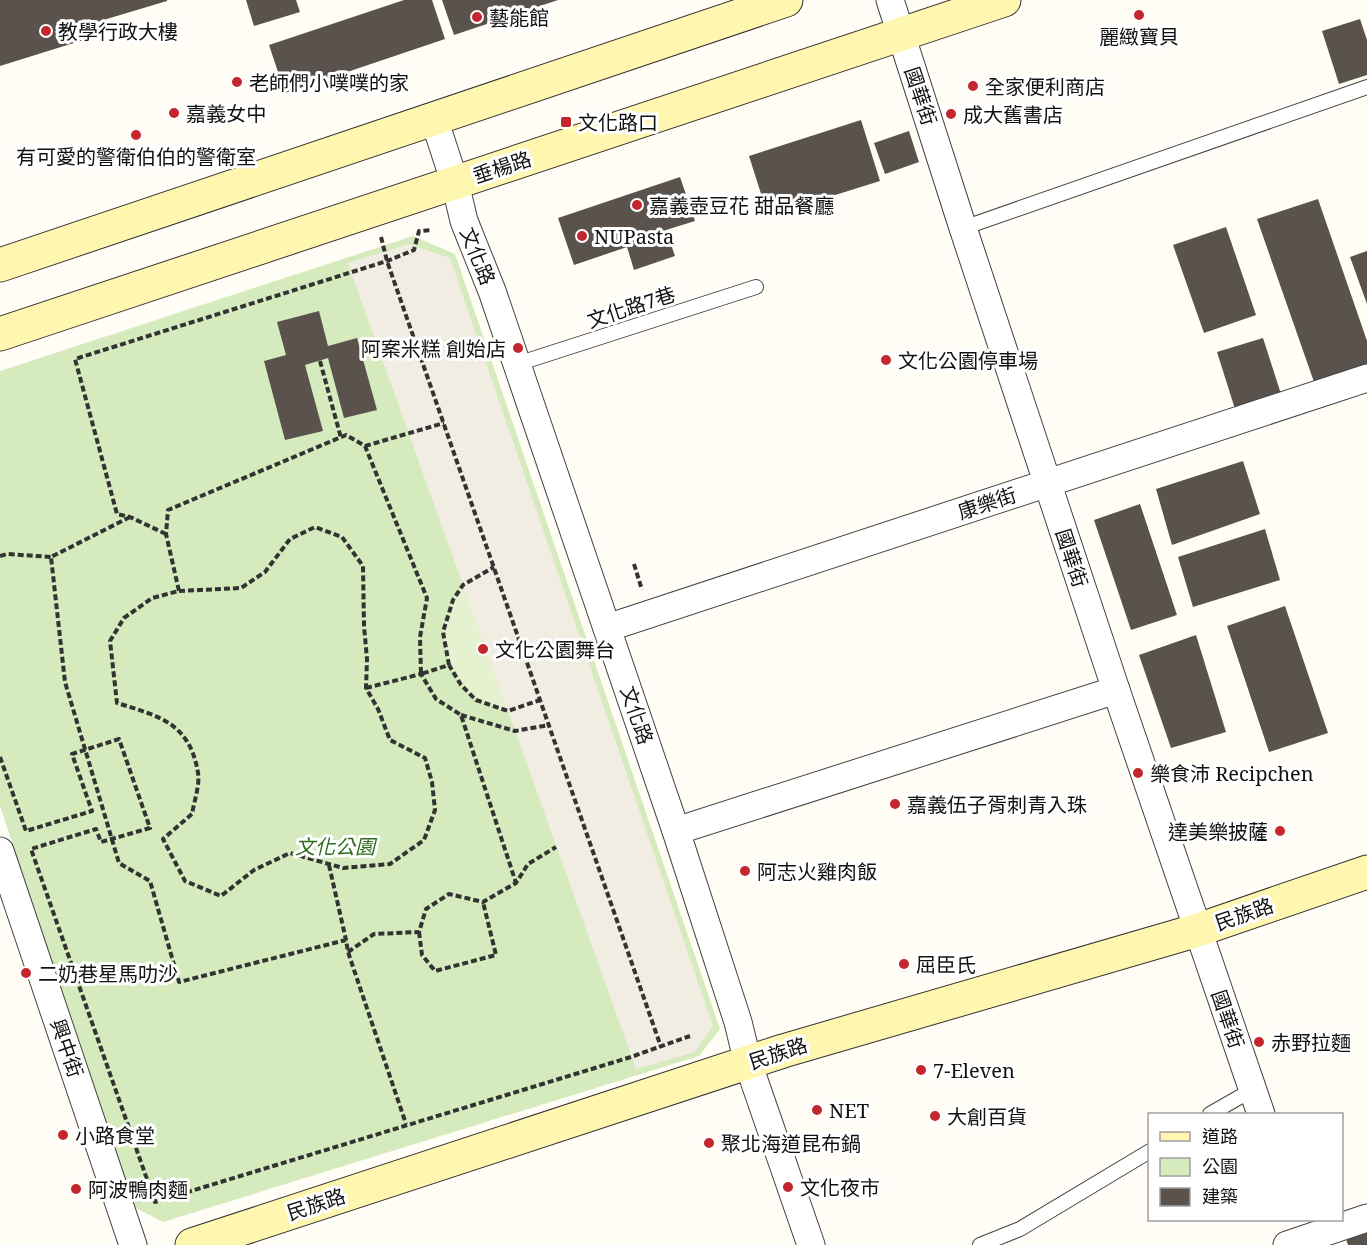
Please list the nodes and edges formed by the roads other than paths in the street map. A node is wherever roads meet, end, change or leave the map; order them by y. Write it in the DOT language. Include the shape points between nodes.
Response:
graph roads {
  1 [pos="786,0"];
  2 [pos="890,0"];
  3 [pos="1004,0"];
  4 [pos="901,34"];
  5 [pos="1367,87"];
  6 [pos="434,119"];
  7 [pos="455,183"];
  8 [pos="963,228"];
  9 [pos="0,265"];
  10 [pos="756,287"];
  11 [pos="0,334"];
  12 [pos="517,364"];
  13 [pos="1367,378"];
  14 [pos="1047,483"];
  15 [pos="607,628"];
  16 [pos="1116,690"];
  17 [pos="676,831"];
  18 [pos="0,851"];
  19 [pos="1367,872"];
  20 [pos="1198,930"];
  21 [pos="748,1063"];
  22 [pos="1252,1089"];
  23 [pos="1212,1113"];
  24 [pos="1261,1113"];
  25 [pos="1148,1152"];
  26 [pos="1367,1218"];
  27 [pos="1300,1237"];
  28 [pos="133,1245"];
  29 [pos="192,1245"];
  30 [pos="811,1245"];
  31 [pos="980,1245"];
  1 -- 6 [label="street"];
  2 -- 4 [label="street, 國華街"];
  3 -- 4 [label="street, 垂楊路"];
  4 -- 7 [label="street, 垂楊路"];
  4 -- 8 [label="street, 國華街"];
  5 -- 8 [label="lane"];
  6 -- 7 [label="street, 文化路"];
  6 -- 9 [label="street"];
  7 -- 11 [label="street, 垂楊路"];
  7 -- 12 [label="street, 文化路" via="464,221"];
  8 -- 14 [label="street, 國華街"];
  10 -- 12 [label="lane, 文化路7巷"];
  12 -- 15 [label="street, 文化路"];
  13 -- 14 [label="street, 康樂街"];
  14 -- 15 [label="street, 康樂街"];
  14 -- 16 [label="street, 國華街"];
  15 -- 17 [label="street, 文化路"];
  16 -- 17 [label="street"];
  16 -- 20 [label="street, 國華街"];
  17 -- 21 [label="street, 文化路"];
  18 -- 28 [label="street, 興中街"];
  19 -- 20 [label="street, 民族路"];
  20 -- 21 [label="street, 民族路"];
  20 -- 22 [label="street, 國華街"];
  21 -- 29 [label="street, 民族路"];
  21 -- 30 [label="street, 文化路"];
  22 -- 23 [label="lane"];
  22 -- 24 [label="street, 國華街"];
  25 -- 31 [label="lane" via="1020,1229"];
  26 -- 27 [label="street"];
}
